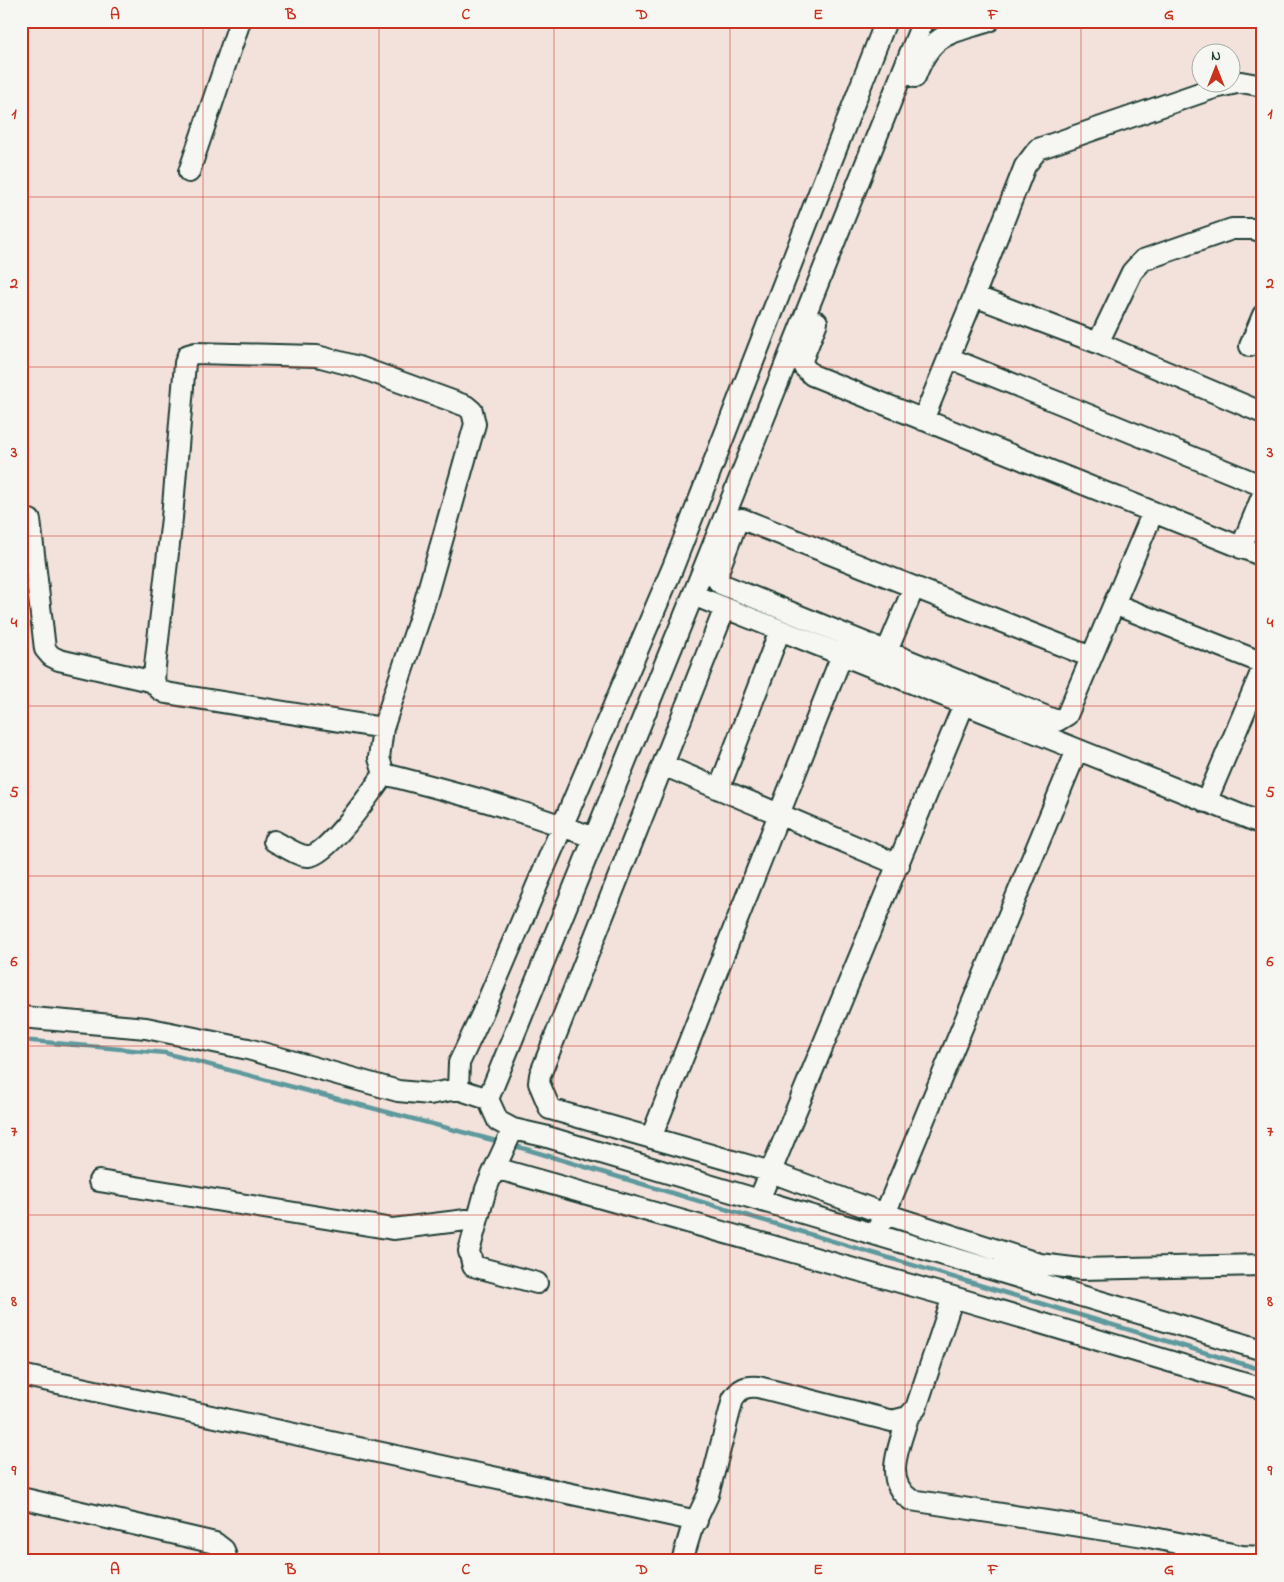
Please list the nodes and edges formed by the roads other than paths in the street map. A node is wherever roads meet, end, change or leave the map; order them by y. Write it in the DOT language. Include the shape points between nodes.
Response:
graph roads {
  1 [pos="240,21"];
  2 [pos="886,21"];
  3 [pos="923,21"];
  4 [pos="989,21"];
  5 [pos="1263,86"];
  6 [pos="189,172"];
  7 [pos="1263,232"];
  8 [pos="974,296"];
  9 [pos="1263,315"];
  10 [pos="804,335"];
  11 [pos="1098,343"];
  12 [pos="1250,346"];
  13 [pos="949,358"];
  14 [pos="1263,413"];
  15 [pos="923,420"];
  16 [pos="1263,486"];
  17 [pos="1263,494"];
  18 [pos="1153,512"];
  19 [pos="30,520"];
  20 [pos="1241,548"];
  21 [pos="1263,556"];
  22 [pos="914,587"];
  23 [pos="693,595"];
  24 [pos="1114,604"];
  25 [pos="726,608"];
  26 [pos="780,630"];
  27 [pos="887,651"];
  28 [pos="842,655"];
  29 [pos="1091,657"];
  30 [pos="1263,663"];
  31 [pos="1263,668"];
  32 [pos="154,682"];
  33 [pos="964,704"];
  34 [pos="383,728"];
  35 [pos="1077,750"];
  36 [pos="663,765"];
  37 [pos="384,774"];
  38 [pos="719,789"];
  39 [pos="1206,802"];
  40 [pos="780,815"];
  41 [pos="1263,824"];
  42 [pos="561,825"];
  43 [pos="594,838"];
  44 [pos="274,841"];
  45 [pos="899,866"];
  46 [pos="21,1017"];
  47 [pos="458,1089"];
  48 [pos="488,1100"];
  49 [pos="651,1138"];
  50 [pos="504,1148"];
  51 [pos="771,1172"];
  52 [pos="99,1181"];
  53 [pos="759,1200"];
  54 [pos="885,1214"];
  55 [pos="477,1221"];
  56 [pos="876,1235"];
  57 [pos="1263,1265"];
  58 [pos="537,1283"];
  59 [pos="953,1297"];
  60 [pos="1263,1350"];
  61 [pos="21,1375"];
  62 [pos="1263,1389"];
  63 [pos="908,1417"];
  64 [pos="21,1498"];
  65 [pos="697,1521"];
  66 [pos="1263,1558"];
  67 [pos="227,1561"];
  68 [pos="682,1561"];
  1 -- 6 [label="street"];
  2 -- 42 [label="street" via="673,567"];
  3 -- 10 [label="street"];
  4 -- 10 [label="street" via="938,40 923,55"];
  5 -- 8 [label="street" via="1241,82 1214,88 1038,149 1025,166"];
  7 -- 11 [label="street" via="1254,228 1232,229 1143,260 1132,272"];
  8 -- 11 [label="street"];
  8 -- 13 [label="street"];
  9 -- 12 [label="street"];
  10 -- 15 [label="street" via="802,360 812,375"];
  10 -- 23 [label="street"];
  11 -- 14 [label="street"];
  13 -- 15 [label="street"];
  13 -- 16 [label="street"];
  15 -- 18 [label="street"];
  17 -- 20 [label="street"];
  18 -- 20 [label="street"];
  18 -- 24 [label="street"];
  19 -- 32 [label="street" via="45,648 59,660"];
  20 -- 21 [label="street"];
  22 -- 27 [label="street"];
  22 -- 27 [label="street" via="742,519 737,522 719,568 718,581 721,584"];
  22 -- 29 [label="street"];
  23 -- 25 [label="street"];
  23 -- 43 [label="street"];
  24 -- 29 [label="street"];
  24 -- 30 [label="street"];
  25 -- 26 [label="street"];
  25 -- 36 [label="street"];
  26 -- 28 [label="street"];
  26 -- 38 [label="street"];
  27 -- 29 [label="street" via="1057,721 1066,715"];
  28 -- 33 [label="street"];
  28 -- 40 [label="street"];
  31 -- 39 [label="street"];
  32 -- 34 [label="street" via="166,693"];
  32 -- 34 [label="street" via="188,355 289,354 331,358 466,406 472,411 475,424 423,608"];
  33 -- 35 [label="street"];
  33 -- 45 [label="street"];
  34 -- 37 [label="street" via="379,758"];
  35 -- 39 [label="street"];
  35 -- 54 [label="street"];
  36 -- 38 [label="street"];
  36 -- 49 [label="street" via="539,1083 550,1110"];
  37 -- 42 [label="street"];
  37 -- 44 [label="street" via="338,834 315,856 305,856"];
  38 -- 40 [label="street"];
  39 -- 41 [label="street"];
  40 -- 45 [label="street"];
  40 -- 49 [label="street"];
  42 -- 43 [label="street"];
  42 -- 47 [label="street" via="459,1063"];
  43 -- 48 [label="street"];
  45 -- 51 [label="street"];
  46 -- 47 [label="street" via="146,1028 248,1049 398,1091 430,1094"];
  47 -- 48 [label="street"];
  48 -- 50 [label="street" via="498,1122"];
  49 -- 51 [label="street"];
  50 -- 53 [label="street" via="544,1136"];
  50 -- 55 [label="street" via="486,1189"];
  50 -- 59 [label="street"];
  51 -- 53 [label="street"];
  51 -- 54 [label="street"];
  52 -- 55 [label="street" via="393,1230"];
  53 -- 56 [label="street"];
  54 -- 56 [label="street"];
  54 -- 57 [label="street" via="1040,1264 1059,1267"];
  55 -- 58 [label="street" via="469,1251 473,1266"];
  56 -- 60 [label="street"];
  59 -- 62 [label="street"];
  59 -- 63 [label="street" via="916,1408"];
  61 -- 65 [label="street"];
  63 -- 65 [label="street" via="892,1421 758,1388 743,1388 734,1399 708,1495"];
  63 -- 66 [label="street" via="896,1459 895,1478 897,1487 911,1500"];
  64 -- 67 [label="street" via="214,1543 224,1550"];
  65 -- 68 [label="street"];
}
